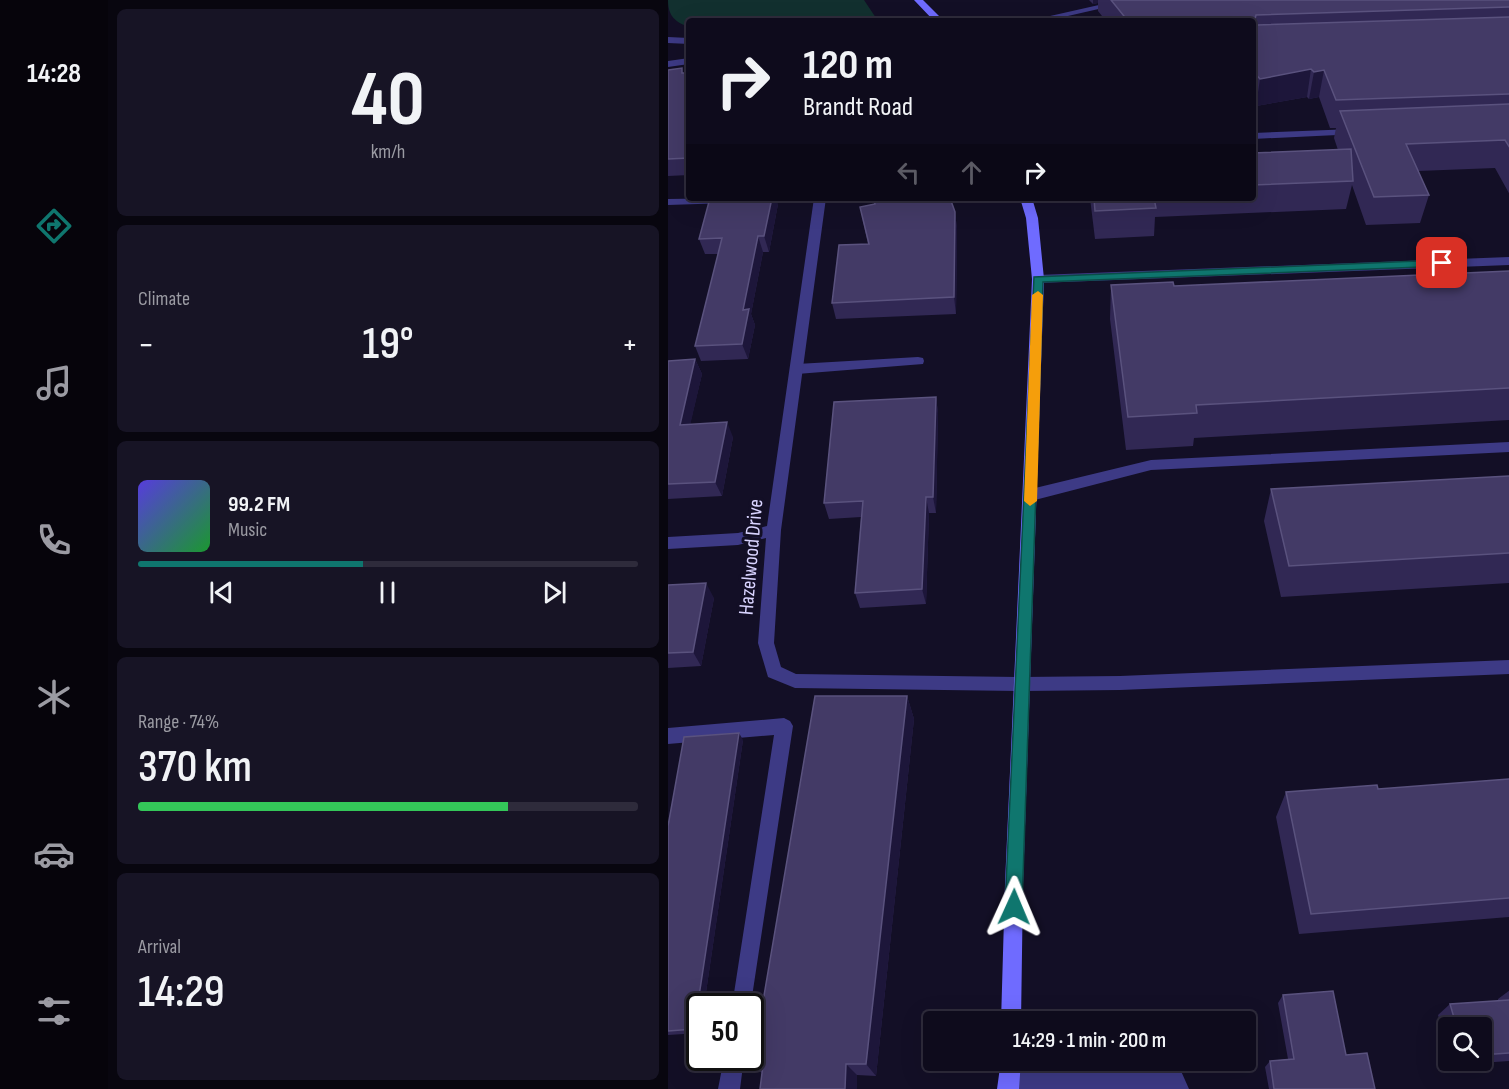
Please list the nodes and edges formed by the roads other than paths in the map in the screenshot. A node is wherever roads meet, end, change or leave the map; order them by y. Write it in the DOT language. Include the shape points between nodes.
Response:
graph roads {
  1 [pos="918,0"];
  2 [pos="1134,0"];
  3 [pos="936,18"];
  4 [pos="1047,18"];
  5 [pos="668,40"];
  6 [pos="686,41"];
  7 [pos="686,61"];
  8 [pos="668,64"];
  9 [pos="1370,132"];
  10 [pos="1256,136"];
  11 [pos="698,201"];
  12 [pos="820,201"];
  13 [pos="1027,201"];
  14 [pos="668,202"];
  15 [pos="1510,261"];
  16 [pos="1038,279"];
  17 [pos="918,361"];
  18 [pos="797,369"];
  19 [pos="1510,447"];
  20 [pos="1031,495"];
  21 [pos="774,530"];
  22 [pos="668,543"];
  23 [pos="1510,666"];
  24 [pos="1022,684"];
  25 [pos="668,736"];
  26 [pos="744,993"];
  27 [pos="1012,1011"];
  28 [pos="732,1071"];
  29 [pos="1010,1077"];
  30 [pos="730,1089"];
  31 [pos="1178,1089"];
  1 -- 3 [label="main road"];
  2 -- 4 [label="street"];
  5 -- 6 [label="street"];
  7 -- 8 [label="street"];
  9 -- 10 [label="street"];
  11 -- 14 [label="street"];
  12 -- 18 [label="street, Hazelwood Drive"];
  13 -- 16 [label="main road"];
  15 -- 16 [label="street"];
  16 -- 20 [label="main road"];
  17 -- 18 [label="street"];
  18 -- 21 [label="street, Hazelwood Drive"];
  19 -- 20 [label="street" via="1151,465"];
  20 -- 24 [label="main road"];
  21 -- 22 [label="street" via="738,539"];
  21 -- 24 [label="street, Hazelwood Drive" via="766,643 774,672 795,681"];
  23 -- 24 [label="street"];
  24 -- 27 [label="main road"];
  25 -- 26 [label="street" via="784,726"];
  28 -- 30 [label="street"];
  29 -- 31 [label="street" via="1174,1078"];
}
